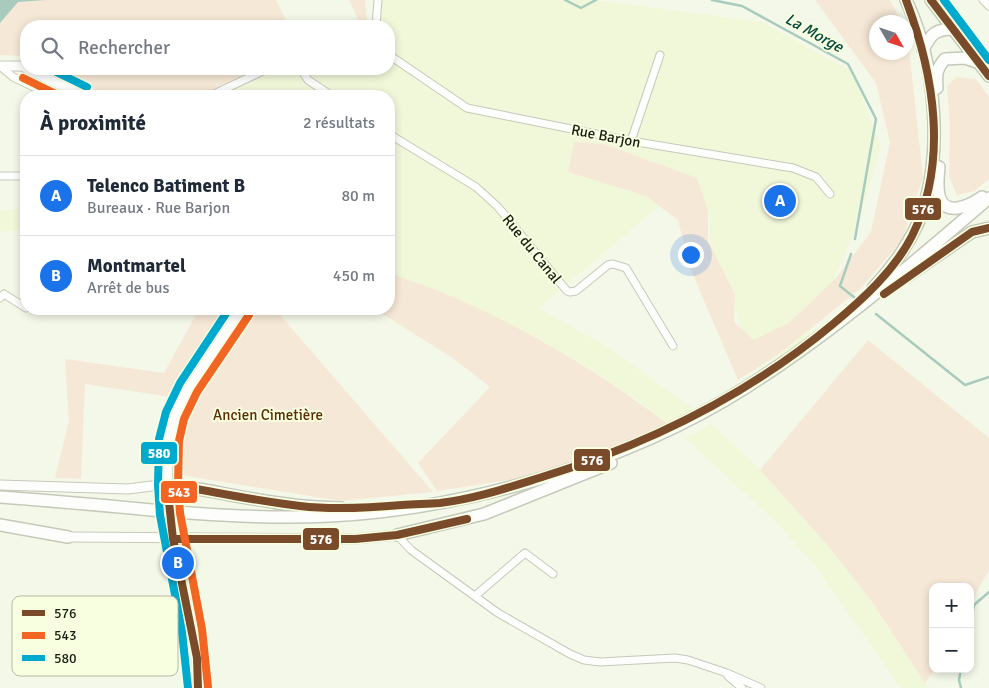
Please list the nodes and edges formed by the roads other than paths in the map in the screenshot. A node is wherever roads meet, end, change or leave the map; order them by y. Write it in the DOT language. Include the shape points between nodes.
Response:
graph roads {
  1 [pos="378,0"];
  2 [pos="906,0"];
  3 [pos="931,0"];
  4 [pos="983,0"];
  5 [pos="989,6"];
  6 [pos="376,20"];
  7 [pos="954,29"];
  8 [pos="923,50"];
  9 [pos="660,55"];
  10 [pos="395,58"];
  11 [pos="980,63"];
  12 [pos="0,66"];
  13 [pos="20,66"];
  14 [pos="41,75"];
  15 [pos="254,75"];
  16 [pos="305,75"];
  17 [pos="989,76"];
  18 [pos="40,90"];
  19 [pos="71,90"];
  20 [pos="223,90"];
  21 [pos="323,90"];
  22 [pos="395,138"];
  23 [pos="631,142"];
  24 [pos="0,176"];
  25 [pos="20,176"];
  26 [pos="989,192"];
  27 [pos="830,194"];
  28 [pos="989,198"];
  29 [pos="989,207"];
  30 [pos="989,228"];
  31 [pos="906,277"];
  32 [pos="0,298"];
  33 [pos="20,304"];
  34 [pos="237,315"];
  35 [pos="829,328"];
  36 [pos="674,346"];
  37 [pos="697,420"];
  38 [pos="676,430"];
  39 [pos="614,461"];
  40 [pos="0,485"];
  41 [pos="167,490"];
  42 [pos="0,497"];
  43 [pos="445,502"];
  44 [pos="0,504"];
  45 [pos="0,525"];
  46 [pos="173,535"];
  47 [pos="397,535"];
  48 [pos="68,537"];
  49 [pos="553,574"];
  50 [pos="475,596"];
  51 [pos="727,673"];
  52 [pos="198,688"];
  53 [pos="742,688"];
  54 [pos="761,688"];
  1 -- 6 [label="street"];
  2 -- 8 [label="main road"];
  3 -- 7 [label="main road"];
  4 -- 5 [label="street"];
  7 -- 8 [label="main road" via="941,29 933,34"];
  7 -- 11 [label="main road"];
  8 -- 35 [label="main road" via="933,109 934,145 930,180 918,222 890,270"];
  9 -- 23 [label="street"];
  10 -- 23 [label="street, Rue Barjon" via="468,108"];
  11 -- 17 [label="main road"];
  11 -- 26 [label="main road" via="965,58 946,59 936,74 941,143 938,182 943,204 954,209 963,208"];
  12 -- 13 [label="street"];
  12 -- 18 [label="street" via="13,77"];
  14 -- 19 [label="street"];
  15 -- 20 [label="street"];
  16 -- 21 [label="street"];
  22 -- 36 [label="street, Rue du Canal" via="476,187 498,207 567,291 576,291 608,264 626,268"];
  23 -- 27 [label="street, Rue Barjon" via="793,168 816,177"];
  24 -- 25 [label="street"];
  28 -- 35 [label="main road" via="902,272"];
  29 -- 31 [label="main road"];
  30 -- 31 [label="main road" via="972,232"];
  31 -- 37 [label="main road" via="783,371"];
  32 -- 33 [label="street" via="4,294"];
  34 -- 41 [label="street" via="185,394 174,417"];
  35 -- 37 [label="main road"];
  37 -- 38 [label="main road"];
  38 -- 39 [label="main road"];
  38 -- 43 [label="main road" via="551,475"];
  39 -- 44 [label="main road" via="553,481 446,508 331,523 227,523"];
  39 -- 47 [label="main road" via="484,514"];
  40 -- 41 [label="street"];
  41 -- 43 [label="main road" via="321,508"];
  41 -- 46 [label="street, bridge"];
  42 -- 43 [label="main road" via="276,517 368,513"];
  45 -- 48 [label="main road"];
  46 -- 47 [label="street" via="355,539"];
  46 -- 48 [label="street"];
  46 -- 52 [label="street" via="197,658"];
  47 -- 50 [label="street" via="411,550"];
  49 -- 50 [label="street" via="525,553"];
  50 -- 51 [label="street" via="498,613 584,660 675,658"];
  51 -- 53 [label="street"];
  51 -- 54 [label="street"];
}
